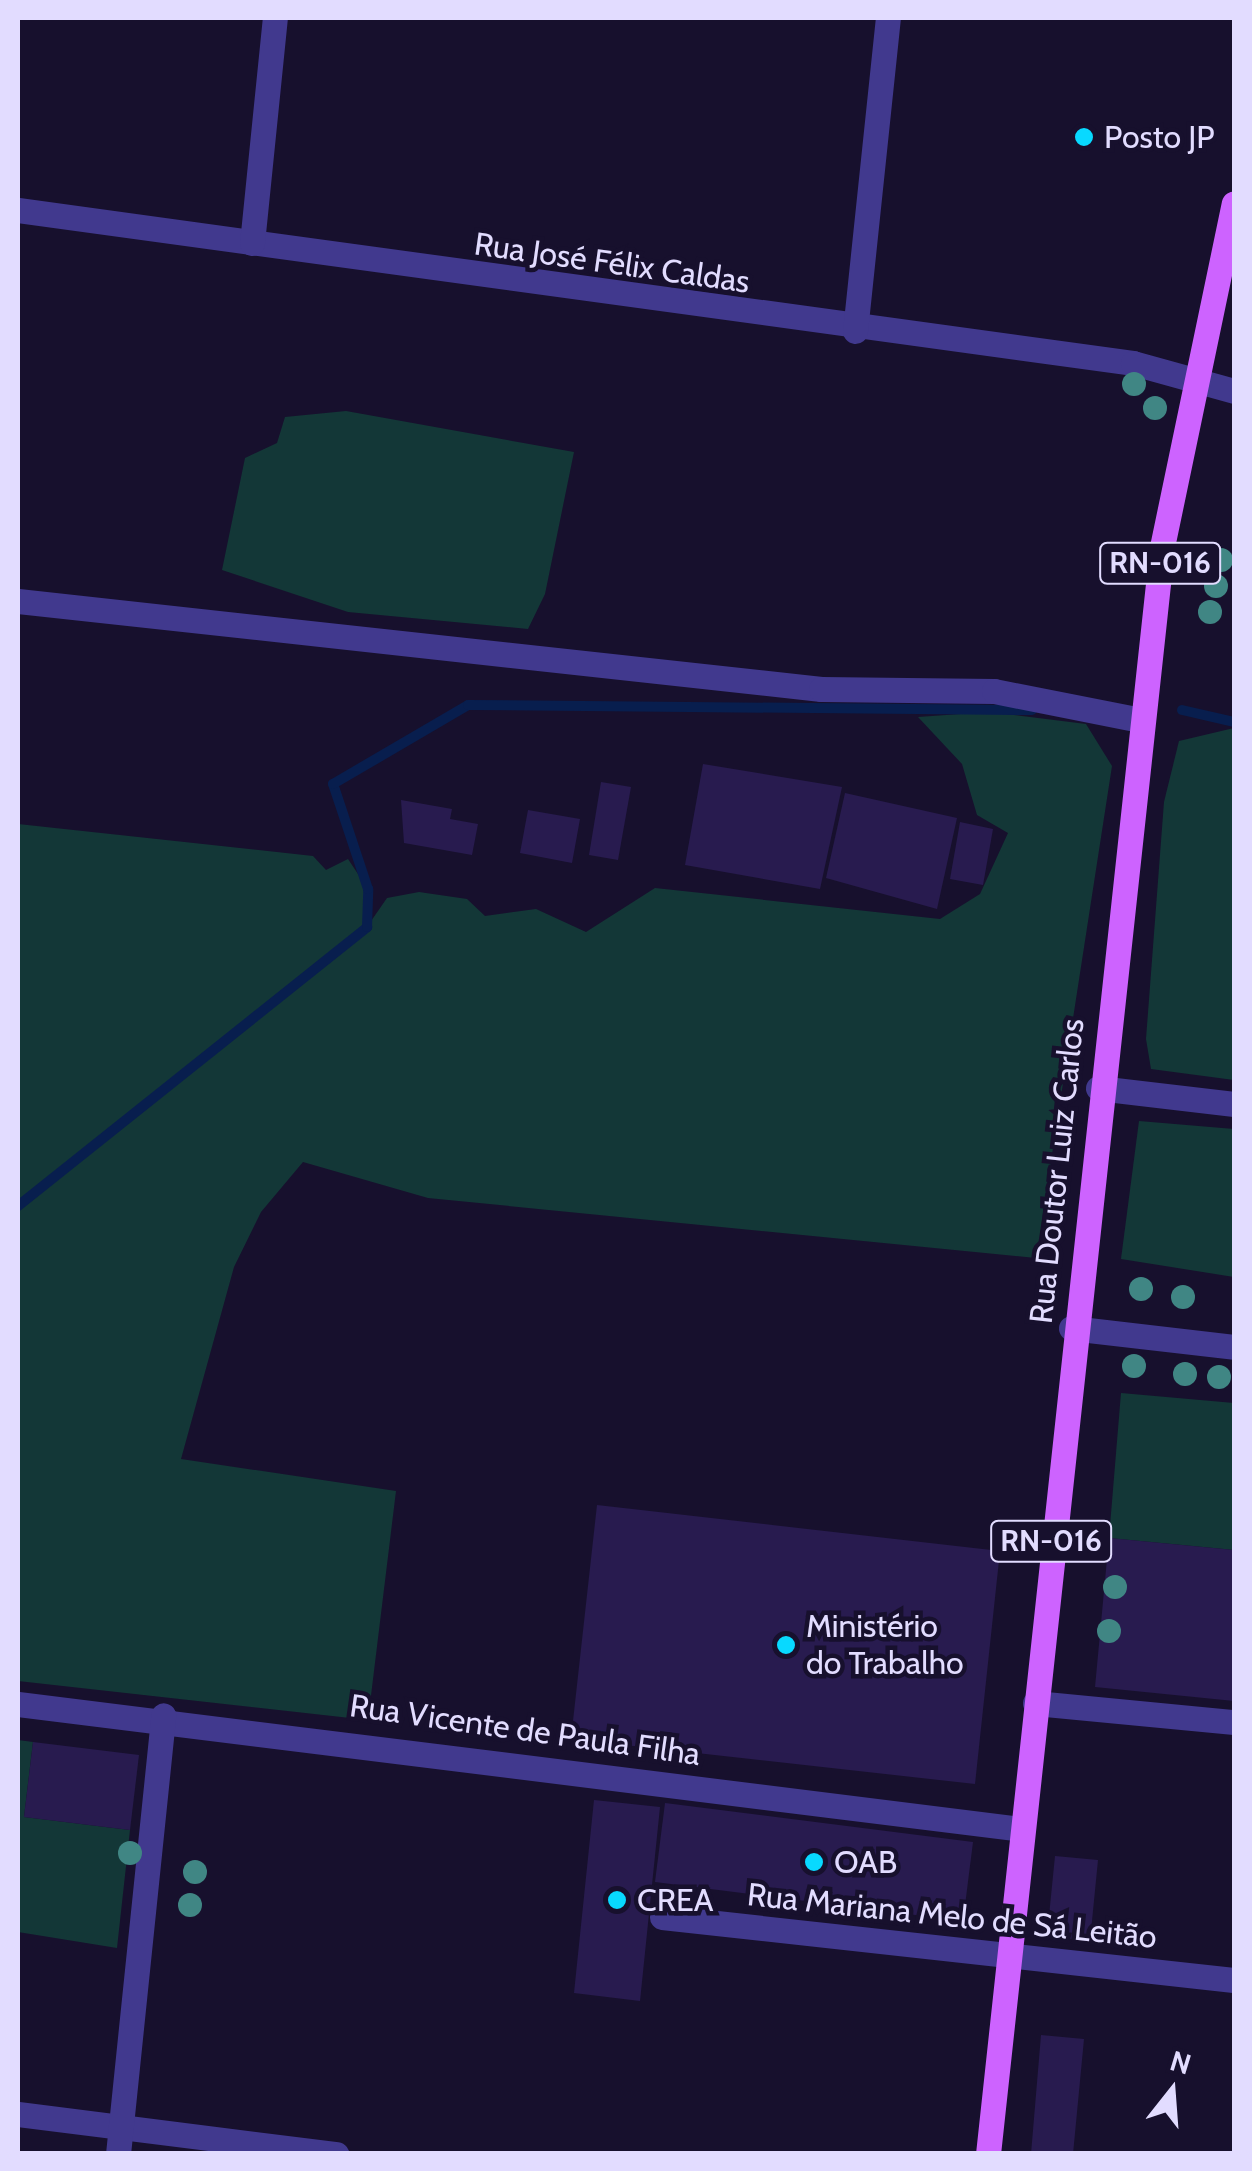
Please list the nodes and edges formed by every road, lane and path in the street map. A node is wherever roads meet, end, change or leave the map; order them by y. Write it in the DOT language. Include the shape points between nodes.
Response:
graph roads {
  1 [pos="276,18"];
  2 [pos="888,18"];
  3 [pos="1234,202"];
  4 [pos="18,210"];
  5 [pos="252,243"];
  6 [pos="855,331"];
  7 [pos="1194,386"];
  8 [pos="1234,391"];
  9 [pos="18,601"];
  10 [pos="1141,720"];
  11 [pos="1098,1088"];
  12 [pos="1234,1104"];
  13 [pos="1071,1328"];
  14 [pos="1234,1347"];
  15 [pos="1035,1703"];
  16 [pos="18,1704"];
  17 [pos="162,1715"];
  18 [pos="1234,1722"];
  19 [pos="1022,1829"];
  20 [pos="662,1918"];
  21 [pos="1010,1952"];
  22 [pos="1234,1980"];
  23 [pos="18,2114"];
  24 [pos="121,2126"];
  25 [pos="118,2154"];
  26 [pos="336,2154"];
  27 [pos="988,2154"];
  1 -- 5 [label="street"];
  2 -- 6 [label="street"];
  3 -- 7 [label="main road, Rua Doutor Luiz Carlos / RN-016"];
  4 -- 5 [label="street, Rua José Félix Caldas"];
  5 -- 6 [label="street, Rua José Félix Caldas"];
  6 -- 7 [label="street, Rua José Félix Caldas" via="1132,363"];
  7 -- 8 [label="street, Rua José Félix Caldas"];
  7 -- 10 [label="main road, Rua Doutor Luiz Carlos / RN-016"];
  9 -- 10 [label="street" via="822,689 994,691"];
  10 -- 11 [label="main road, Rua Doutor Luiz Carlos / RN-016"];
  11 -- 12 [label="street"];
  11 -- 13 [label="main road, Rua Doutor Luiz Carlos / RN-016"];
  13 -- 14 [label="street"];
  13 -- 15 [label="main road, Rua Doutor Luiz Carlos / RN-016"];
  15 -- 18 [label="street"];
  15 -- 19 [label="main road, Rua Doutor Luiz Carlos / RN-016"];
  16 -- 17 [label="street, Rua Vicente de Paula Filha"];
  17 -- 19 [label="street, Rua Vicente de Paula Filha"];
  17 -- 24 [label="street"];
  19 -- 21 [label="main road, Rua Doutor Luiz Carlos / RN-016"];
  20 -- 21 [label="street, Rua Mariana Melo de Sá Leitão"];
  21 -- 22 [label="street, Rua Mariana Melo de Sá Leitão"];
  21 -- 27 [label="main road, Rua Doutor Luiz Carlos / RN-016"];
  23 -- 24 [label="street"];
  24 -- 25 [label="street"];
  24 -- 26 [label="street"];
}
